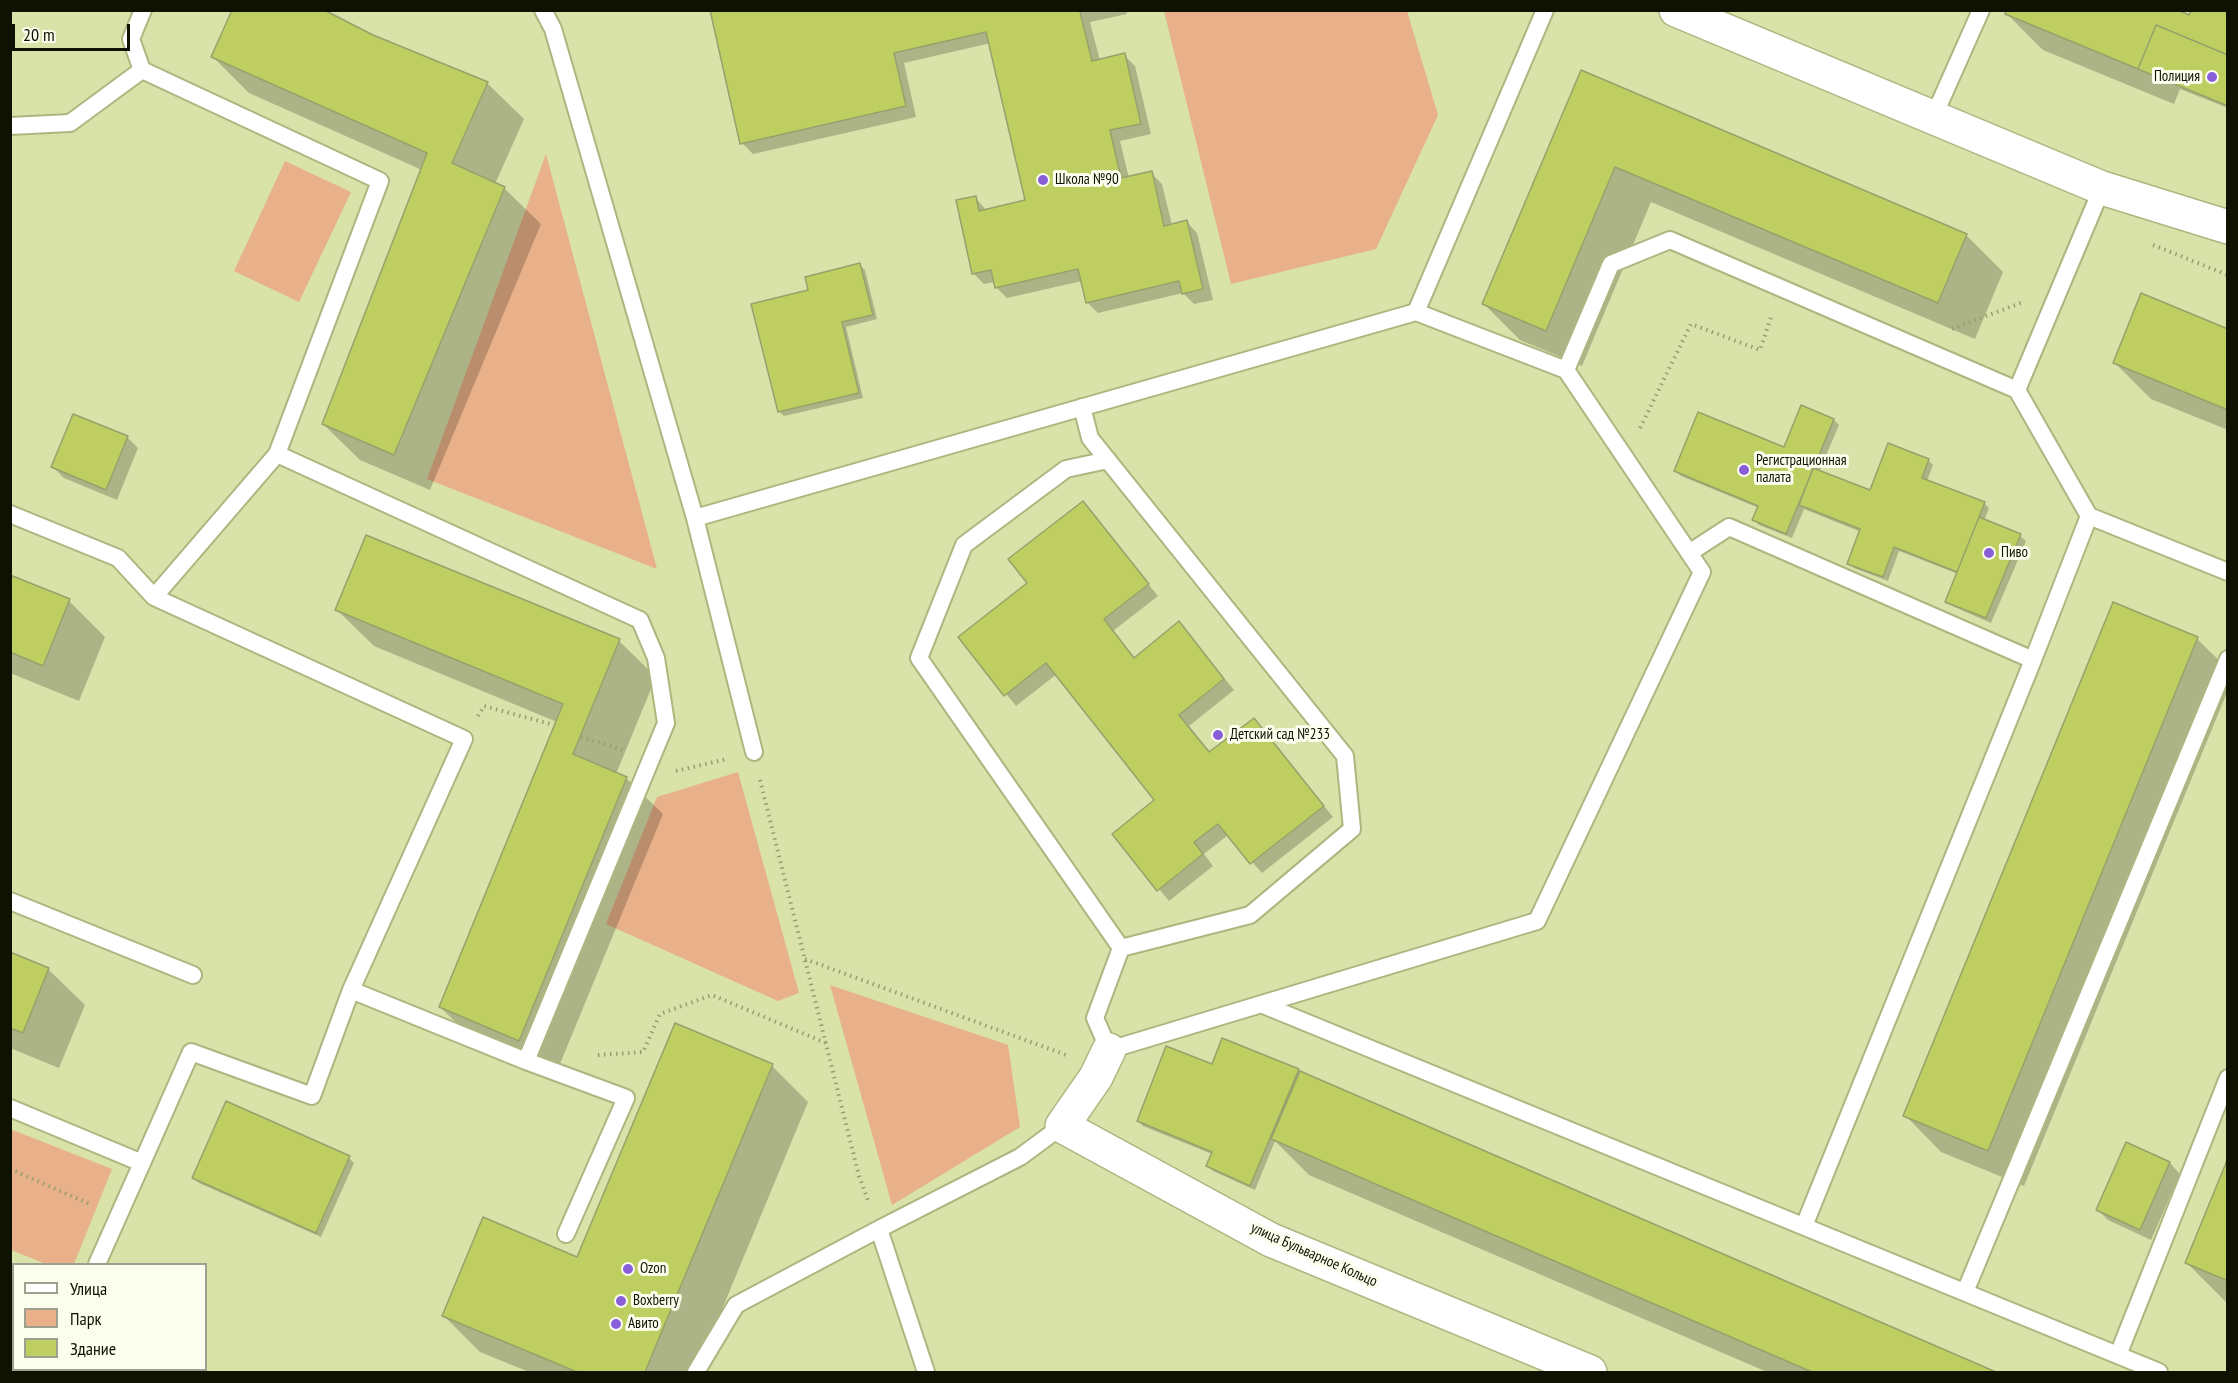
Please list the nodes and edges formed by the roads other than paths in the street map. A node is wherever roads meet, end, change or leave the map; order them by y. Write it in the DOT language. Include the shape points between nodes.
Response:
graph roads {
  1 [pos="143,10"];
  2 [pos="543,10"];
  3 [pos="1545,10"];
  4 [pos="1676,10"];
  5 [pos="1981,10"];
  6 [pos="142,70"];
  7 [pos="1933,118"];
  8 [pos="10,126"];
  9 [pos="2102,188"];
  10 [pos="2228,227"];
  11 [pos="1416,312"];
  12 [pos="1566,370"];
  13 [pos="2017,390"];
  14 [pos="1082,407"];
  15 [pos="277,454"];
  16 [pos="1108,460"];
  17 [pos="10,514"];
  18 [pos="2089,516"];
  19 [pos="695,518"];
  20 [pos="1689,553"];
  21 [pos="2228,573"];
  22 [pos="154,597"];
  23 [pos="2228,658"];
  24 [pos="2033,660"];
  25 [pos="753,752"];
  26 [pos="10,901"];
  27 [pos="1121,948"];
  28 [pos="193,975"];
  29 [pos="351,990"];
  30 [pos="1261,1004"];
  31 [pos="1105,1059"];
  32 [pos="526,1061"];
  33 [pos="2228,1078"];
  34 [pos="10,1108"];
  35 [pos="1062,1126"];
  36 [pos="142,1163"];
  37 [pos="1804,1226"];
  38 [pos="879,1229"];
  39 [pos="566,1234"];
  40 [pos="97,1263"];
  41 [pos="1965,1292"];
  42 [pos="2118,1355"];
  43 [pos="696,1372"];
  44 [pos="927,1372"];
  45 [pos="1590,1372"];
  46 [pos="2159,1372"];
  1 -- 6 [label="lane" via="131,39"];
  2 -- 19 [label="lane" via="553,29"];
  3 -- 11 [label="lane"];
  4 -- 7 [label="street"];
  5 -- 7 [label="lane"];
  6 -- 8 [label="lane" via="70,123"];
  6 -- 15 [label="lane" via="380,181"];
  7 -- 9 [label="street"];
  9 -- 10 [label="street"];
  9 -- 13 [label="lane"];
  11 -- 12 [label="lane"];
  11 -- 14 [label="lane"];
  12 -- 13 [label="lane" via="1611,264 1670,240"];
  12 -- 20 [label="lane"];
  13 -- 18 [label="lane"];
  14 -- 16 [label="lane" via="1090,438"];
  14 -- 19 [label="lane"];
  15 -- 22 [label="lane"];
  15 -- 32 [label="lane" via="640,620 656,657 666,723"];
  16 -- 27 [label="lane" via="1066,469 963,545 919,658"];
  16 -- 27 [label="lane" via="1345,756 1352,829 1250,915"];
  17 -- 22 [label="lane" via="118,558"];
  18 -- 21 [label="lane"];
  18 -- 24 [label="lane"];
  19 -- 25 [label="lane"];
  20 -- 24 [label="lane" via="1729,527"];
  20 -- 30 [label="lane" via="1702,572 1537,921"];
  22 -- 29 [label="lane" via="464,739"];
  23 -- 41 [label="lane"];
  24 -- 37 [label="lane"];
  26 -- 28 [label="lane"];
  27 -- 31 [label="lane" via="1095,1018"];
  29 -- 32 [label="lane"];
  29 -- 36 [label="lane" via="312,1096 191,1052"];
  30 -- 31 [label="lane"];
  30 -- 37 [label="lane"];
  31 -- 35 [label="street"];
  32 -- 39 [label="lane" via="626,1098"];
  33 -- 42 [label="lane"];
  34 -- 36 [label="lane"];
  35 -- 38 [label="lane" via="1020,1157"];
  35 -- 45 [label="street, улица Бульварное Кольцо" via="1271,1240"];
  36 -- 40 [label="lane"];
  37 -- 41 [label="lane"];
  38 -- 43 [label="lane" via="736,1305"];
  38 -- 44 [label="lane"];
  41 -- 42 [label="lane"];
  42 -- 46 [label="lane"];
}
